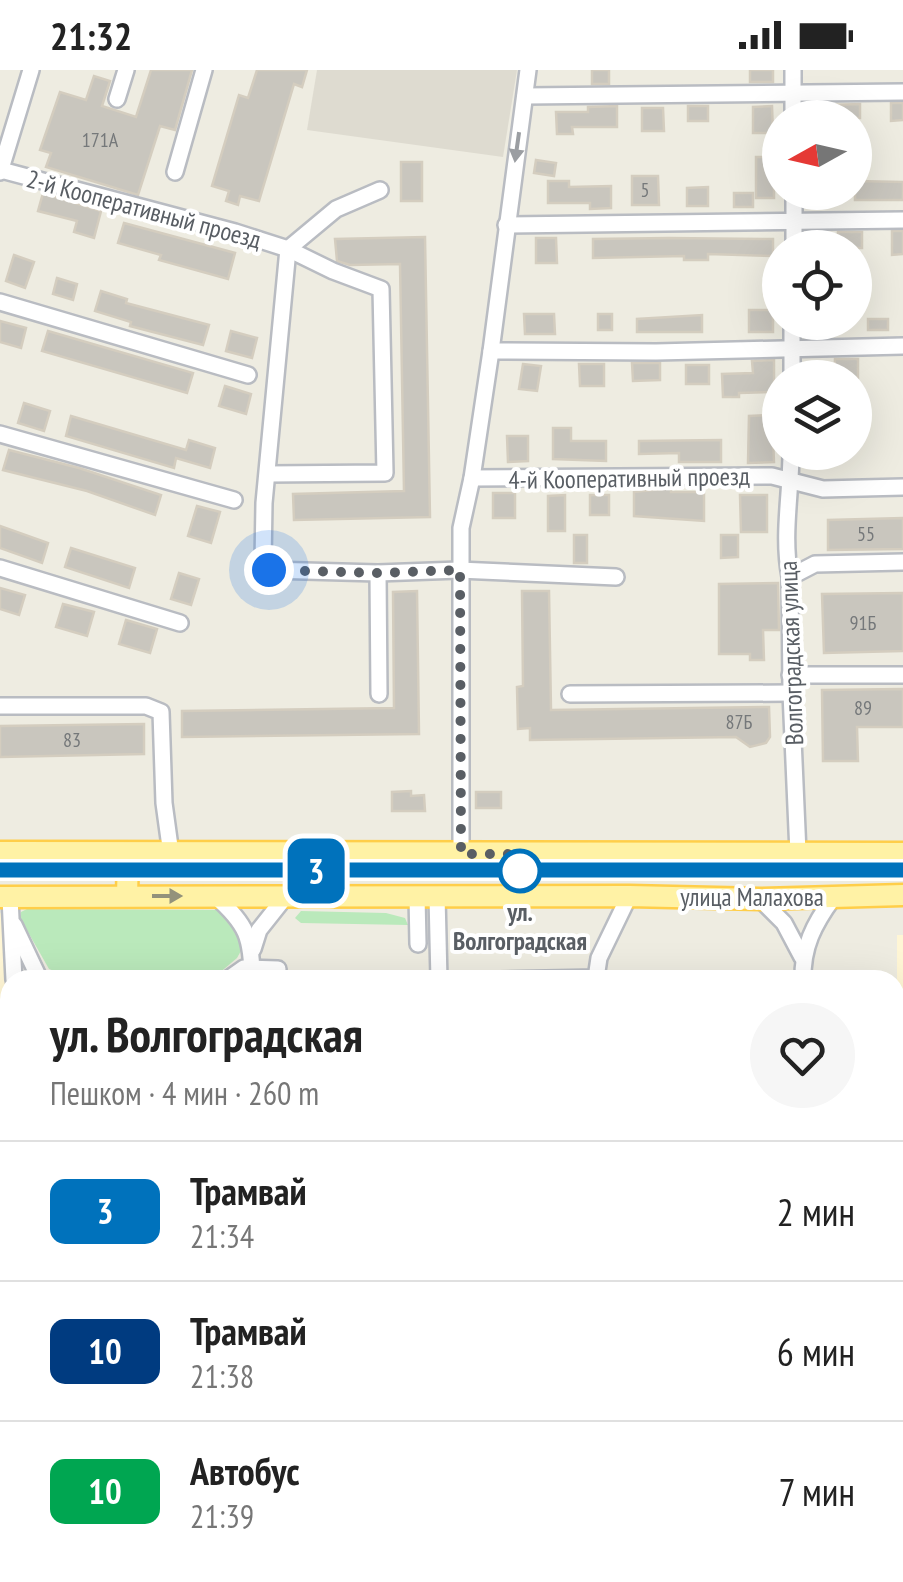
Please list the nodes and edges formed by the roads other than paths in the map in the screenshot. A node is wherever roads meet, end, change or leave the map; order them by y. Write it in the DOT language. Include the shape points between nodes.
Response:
graph roads {
  1 [pos="32,70"];
  2 [pos="126,70"];
  3 [pos="204,70"];
  4 [pos="528,70"];
  5 [pos="793,70"];
  6 [pos="792,92"];
  7 [pos="903,92"];
  8 [pos="525,96"];
  9 [pos="117,99"];
  10 [pos="792,100"];
  11 [pos="0,171"];
  12 [pos="175,172"];
  13 [pos="380,190"];
  14 [pos="795,210"];
  15 [pos="903,220"];
  16 [pos="795,221"];
  17 [pos="506,225"];
  18 [pos="795,230"];
  19 [pos="288,249"];
  20 [pos="0,302"];
  21 [pos="792,340"];
  22 [pos="792,346"];
  23 [pos="903,346"];
  24 [pos="491,351"];
  25 [pos="792,360"];
  26 [pos="248,375"];
  27 [pos="0,434"];
  28 [pos="792,470"];
  29 [pos="268,474"];
  30 [pos="472,478"];
  31 [pos="792,479"];
  32 [pos="903,487"];
  33 [pos="234,500"];
  34 [pos="903,562"];
  35 [pos="0,568"];
  36 [pos="460,570"];
  37 [pos="378,573"];
  38 [pos="616,576"];
  39 [pos="790,577"];
  40 [pos="180,623"];
  41 [pos="790,675"];
  42 [pos="903,675"];
  43 [pos="379,694"];
  44 [pos="570,694"];
  45 [pos="791,694"];
  46 [pos="0,706"];
  47 [pos="0,852"];
  48 [pos="798,853"];
  49 [pos="903,853"];
  50 [pos="128,854"];
  51 [pos="171,854"];
  52 [pos="461,854"];
  53 [pos="127,896"];
  54 [pos="215,896"];
  55 [pos="286,896"];
  56 [pos="427,896"];
  57 [pos="628,896"];
  58 [pos="903,897"];
  59 [pos="5,898"];
  60 [pos="760,898"];
  61 [pos="833,898"];
  62 [pos="12,922"];
  63 [pos="418,944"];
  64 [pos="802,957"];
  65 [pos="252,967"];
  66 [pos="278,969"];
  67 [pos="12,970"];
  68 [pos="36,970"];
  69 [pos="438,970"];
  70 [pos="597,970"];
  71 [pos="803,970"];
  1 -- 11 [label="street"];
  2 -- 9 [label="street"];
  3 -- 12 [label="street"];
  4 -- 8 [label="street"];
  5 -- 6 [label="street"];
  6 -- 7 [label="street"];
  6 -- 8 [label="street"];
  6 -- 10 [label="street"];
  8 -- 17 [label="street, one-way"];
  11 -- 19 [label="street, 2-й Кооперативный проезд"];
  13 -- 19 [label="street" via="336,209"];
  14 -- 16 [label="street"];
  15 -- 16 [label="street"];
  16 -- 17 [label="street"];
  16 -- 18 [label="street"];
  17 -- 24 [label="street"];
  19 -- 29 [label="street"];
  19 -- 29 [label="street, 2-й Кооперативный проезд" via="381,289 385,474"];
  20 -- 26 [label="street"];
  21 -- 22 [label="street"];
  22 -- 23 [label="street"];
  22 -- 24 [label="street"];
  22 -- 25 [label="street"];
  24 -- 30 [label="street"];
  27 -- 33 [label="street"];
  28 -- 31 [label="street, Волгоградская улица"];
  29 -- 37 [label="street" via="263,562 269,570"];
  30 -- 31 [label="street, 4-й Кооперативный проезд"];
  30 -- 36 [label="street"];
  31 -- 32 [label="street, 4-й Кооперативный проезд" via="823,489"];
  31 -- 39 [label="street, Волгоградская улица"];
  34 -- 39 [label="street" via="816,564"];
  35 -- 40 [label="street"];
  36 -- 37 [label="street"];
  36 -- 38 [label="street"];
  36 -- 52 [label="street"];
  37 -- 43 [label="street"];
  39 -- 41 [label="street, Волгоградская улица"];
  41 -- 42 [label="street"];
  41 -- 45 [label="street, Волгоградская улица"];
  44 -- 45 [label="street"];
  45 -- 48 [label="street, Волгоградская улица"];
  46 -- 51 [label="street" via="146,706 161,712"];
  47 -- 50 [label="main road, улица Малахова"];
  48 -- 49 [label="main road, улица Малахова"];
  48 -- 52 [label="main road, улица Малахова"];
  50 -- 51 [label="main road, улица Малахова"];
  50 -- 53 [label="main road"];
  51 -- 52 [label="main road, улица Малахова"];
  53 -- 54 [label="main road, улица Малахова, one-way"];
  53 -- 59 [label="main road, улица Малахова"];
  54 -- 55 [label="main road, улица Малахова"];
  54 -- 65 [label="street" via="242,921"];
  55 -- 56 [label="main road, улица Малахова"];
  55 -- 65 [label="street" via="259,930"];
  56 -- 57 [label="main road, улица Малахова"];
  56 -- 63 [label="street"];
  56 -- 69 [label="street"];
  57 -- 60 [label="main road, улица Малахова"];
  57 -- 70 [label="street"];
  58 -- 61 [label="main road, улица Малахова"];
  59 -- 62 [label="street"];
  60 -- 61 [label="main road, улица Малахова"];
  60 -- 64 [label="street" via="784,923"];
  61 -- 64 [label="street"];
  62 -- 67 [label="street"];
  62 -- 68 [label="street"];
  64 -- 71 [label="street"];
  65 -- 66 [label="street"];
}
